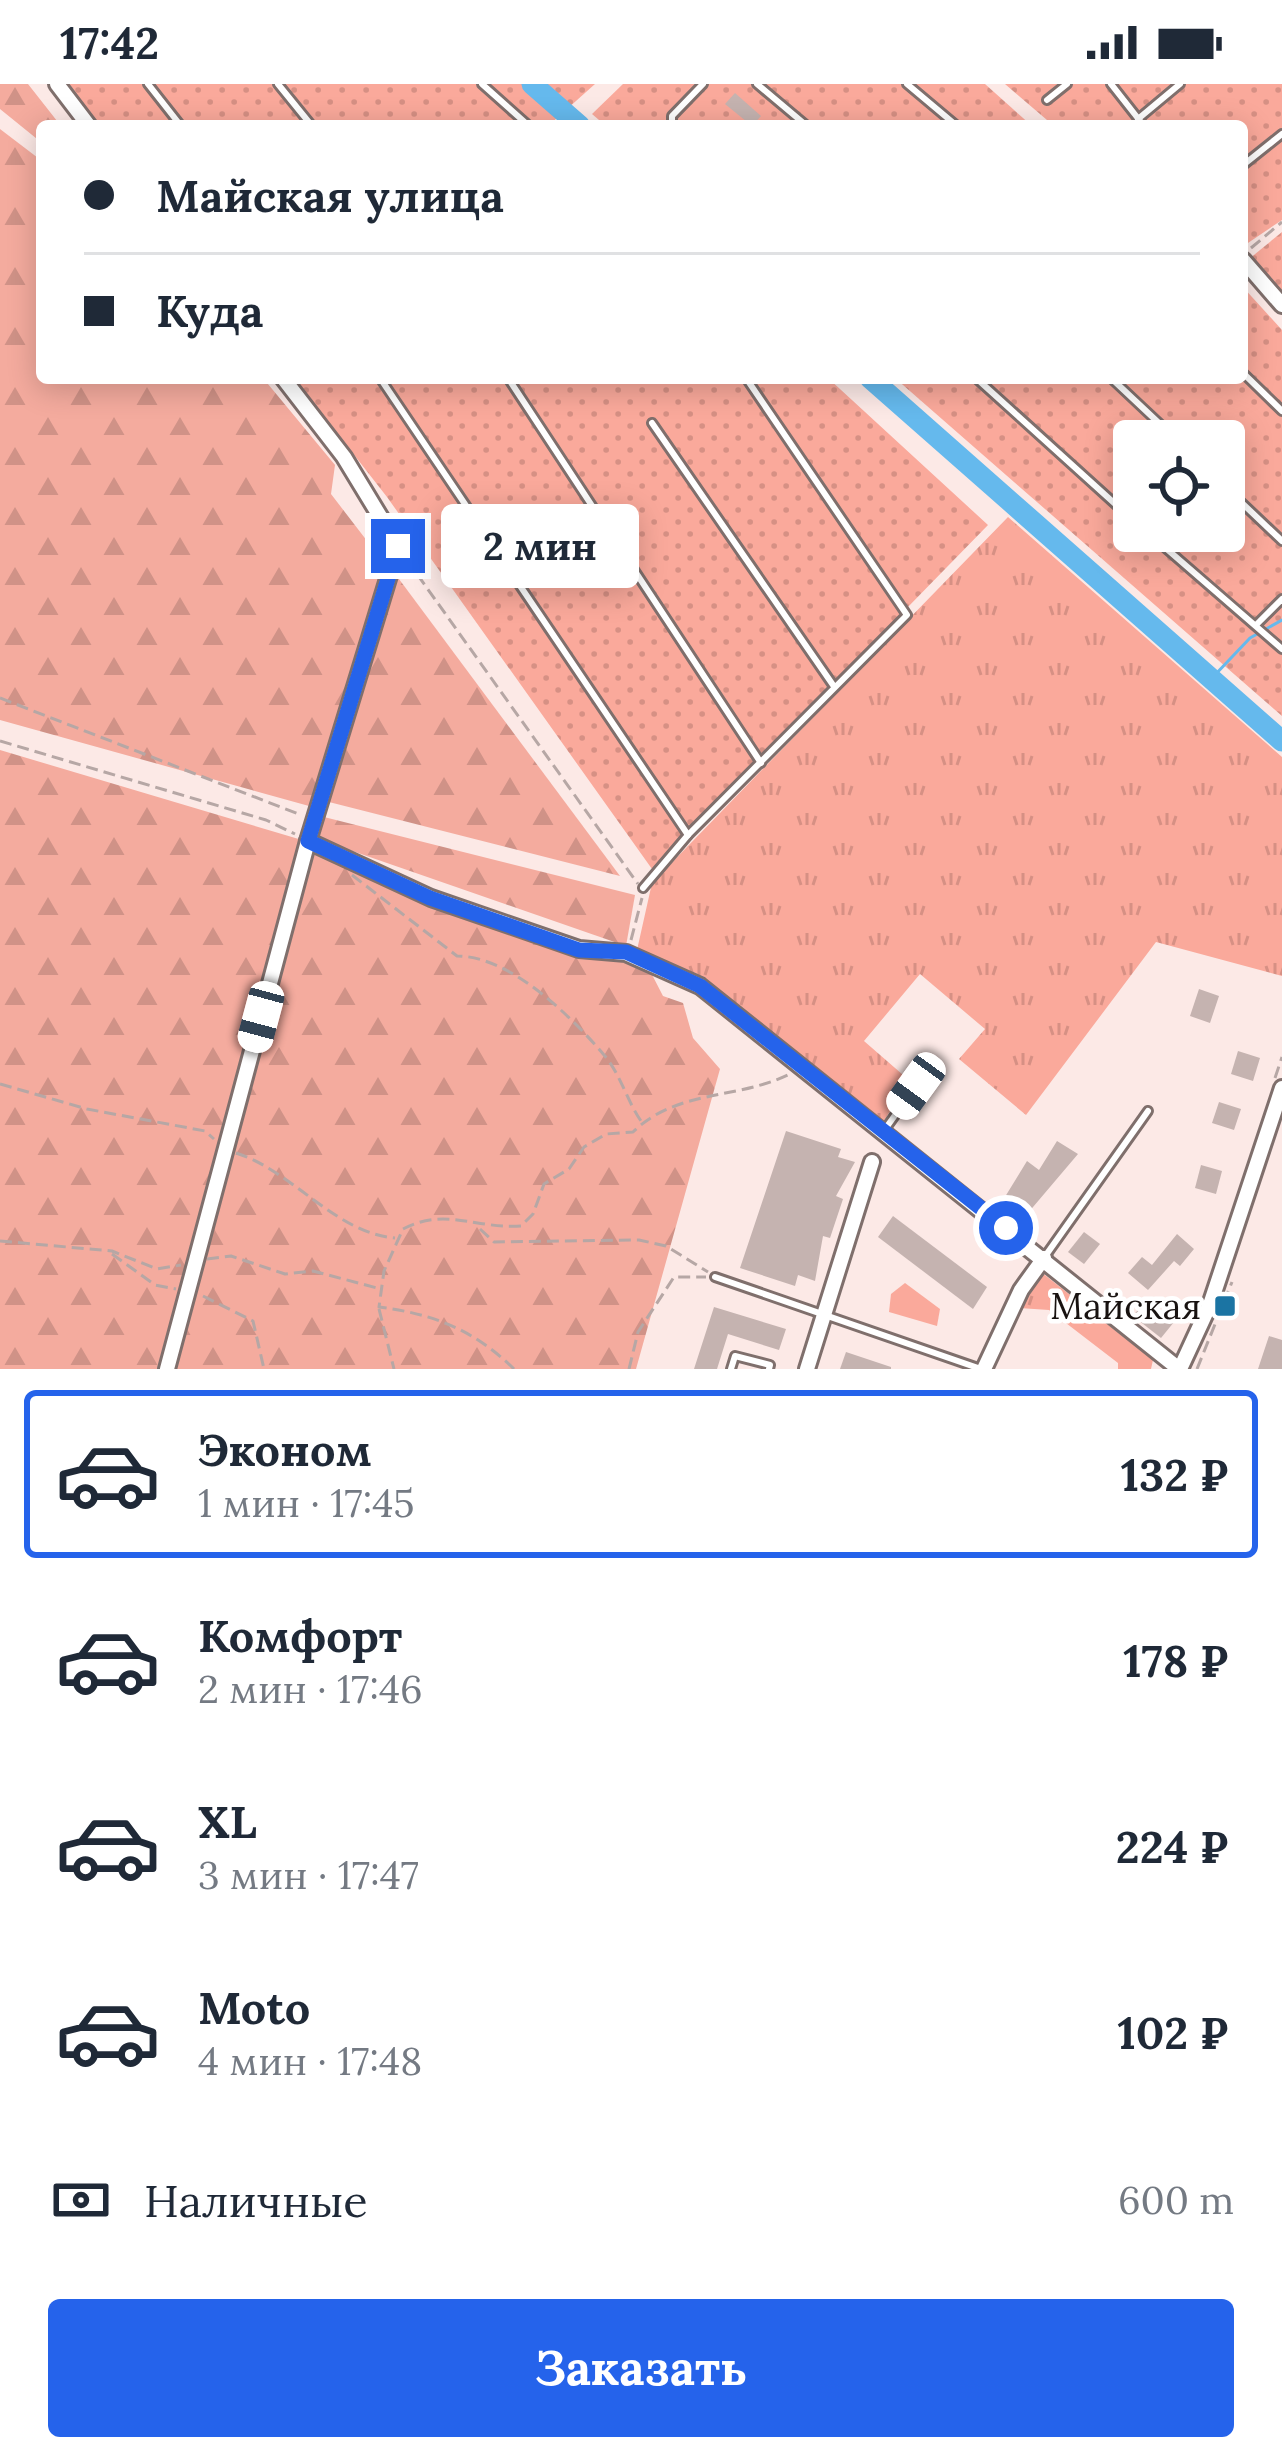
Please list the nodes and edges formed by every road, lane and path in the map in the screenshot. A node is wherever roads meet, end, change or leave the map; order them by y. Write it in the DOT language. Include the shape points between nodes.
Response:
graph roads {
  1 [pos="57,84"];
  2 [pos="148,84"];
  3 [pos="278,84"];
  4 [pos="482,84"];
  5 [pos="703,84"];
  6 [pos="757,84"];
  7 [pos="907,84"];
  8 [pos="1067,84"];
  9 [pos="1111,84"];
  10 [pos="1180,84"];
  11 [pos="1047,100"];
  12 [pos="84,120"];
  13 [pos="176,120"];
  14 [pos="307,120"];
  15 [pos="522,120"];
  16 [pos="672,120"];
  17 [pos="800,120"];
  18 [pos="950,120"];
  19 [pos="1139,120"];
  20 [pos="1143,120"];
  21 [pos="1282,134"];
  22 [pos="1248,161"];
  23 [pos="1282,222"];
  24 [pos="1248,253"];
  25 [pos="1248,266"];
  26 [pos="1282,304"];
  27 [pos="1248,378"];
  28 [pos="288,384"];
  29 [pos="384,384"];
  30 [pos="512,384"];
  31 [pos="750,384"];
  32 [pos="983,384"];
  33 [pos="1117,384"];
  34 [pos="1282,411"];
  35 [pos="1156,420"];
  36 [pos="652,423"];
  37 [pos="1113,501"];
  38 [pos="1245,506"];
  39 [pos="1282,542"];
  40 [pos="398,546"];
  41 [pos="1170,552"];
  42 [pos="1282,599"];
  43 [pos="1256,626"];
  44 [pos="1282,649"];
  45 [pos="833,685"];
  46 [pos="0,698"];
  47 [pos="0,741"];
  48 [pos="761,763"];
  49 [pos="314,820"];
  50 [pos="688,835"];
  51 [pos="308,841"];
  52 [pos="327,850"];
  53 [pos="643,888"];
  54 [pos="626,952"];
  55 [pos="799,1069"];
  56 [pos="0,1084"];
  57 [pos="916,1086"];
  58 [pos="1282,1088"];
  59 [pos="1148,1111"];
  60 [pos="643,1123"];
  61 [pos="883,1132"];
  62 [pos="225,1150"];
  63 [pos="872,1162"];
  64 [pos="476,1226"];
  65 [pos="397,1238"];
  66 [pos="108,1251"];
  67 [pos="1044,1258"];
  68 [pos="715,1277"];
  69 [pos="188,1292"];
  70 [pos="379,1307"];
  71 [pos="824,1315"];
  72 [pos="167,1369"];
  73 [pos="264,1369"];
  74 [pos="394,1369"];
  75 [pos="514,1369"];
  76 [pos="628,1369"];
  77 [pos="731,1369"];
  78 [pos="769,1369"];
  79 [pos="807,1369"];
  80 [pos="982,1369"];
  81 [pos="1179,1369"];
  1 -- 12 [label="street"];
  2 -- 13 [label="lane"];
  3 -- 14 [label="lane"];
  4 -- 15 [label="lane"];
  5 -- 16 [label="lane"];
  6 -- 17 [label="lane"];
  7 -- 18 [label="lane"];
  8 -- 11 [label="lane"];
  9 -- 19 [label="lane"];
  10 -- 20 [label="lane"];
  21 -- 22 [label="lane"];
  23 -- 24 [label="path"];
  25 -- 26 [label="street"];
  27 -- 34 [label="lane"];
  28 -- 40 [label="street"];
  29 -- 50 [label="lane"];
  30 -- 48 [label="lane"];
  31 -- 45 [label="lane" via="907,615"];
  32 -- 37 [label="lane"];
  33 -- 35 [label="lane"];
  36 -- 45 [label="lane"];
  38 -- 39 [label="lane"];
  40 -- 49 [label="street"];
  40 -- 53 [label="path"];
  41 -- 43 [label="lane"];
  42 -- 43 [label="lane"];
  43 -- 44 [label="lane"];
  45 -- 48 [label="lane"];
  46 -- 49 [label="path"];
  47 -- 51 [label="path" via="266,820"];
  48 -- 50 [label="lane"];
  49 -- 51 [label="street"];
  50 -- 53 [label="lane"];
  51 -- 52 [label="street"];
  51 -- 62 [label="street"];
  52 -- 54 [label="street" via="430,898 579,950"];
  52 -- 60 [label="path" via="457,956 477,956 540,994 608,1058"];
  53 -- 54 [label="path"];
  54 -- 55 [label="street" via="700,986"];
  55 -- 60 [label="path" via="739,1093 690,1096"];
  55 -- 61 [label="street"];
  56 -- 62 [label="path" via="206,1131"];
  57 -- 61 [label="lane"];
  58 -- 81 [label="street" via="1210,1302"];
  59 -- 67 [label="lane"];
  60 -- 64 [label="path" via="584,1147 544,1184 521,1226"];
  61 -- 67 [label="street"];
  62 -- 65 [label="path" via="291,1180 364,1230"];
  62 -- 69 [label="street"];
  63 -- 71 [label="street"];
  64 -- 65 [label="path" via="439,1215"];
  64 -- 68 [label="path" via="494,1242 640,1240 666,1246"];
  65 -- 70 [label="path"];
  66 -- 69 [label="path" via="155,1285"];
  67 -- 80 [label="street"];
  67 -- 81 [label="street"];
  68 -- 71 [label="lane"];
  68 -- 76 [label="path" via="674,1277 638,1332"];
  69 -- 72 [label="street"];
  69 -- 73 [label="path" via="253,1321"];
  70 -- 74 [label="path"];
  70 -- 75 [label="path" via="446,1321"];
  71 -- 79 [label="street"];
  71 -- 80 [label="lane"];
  77 -- 78 [label="lane" via="735,1355"];
}
